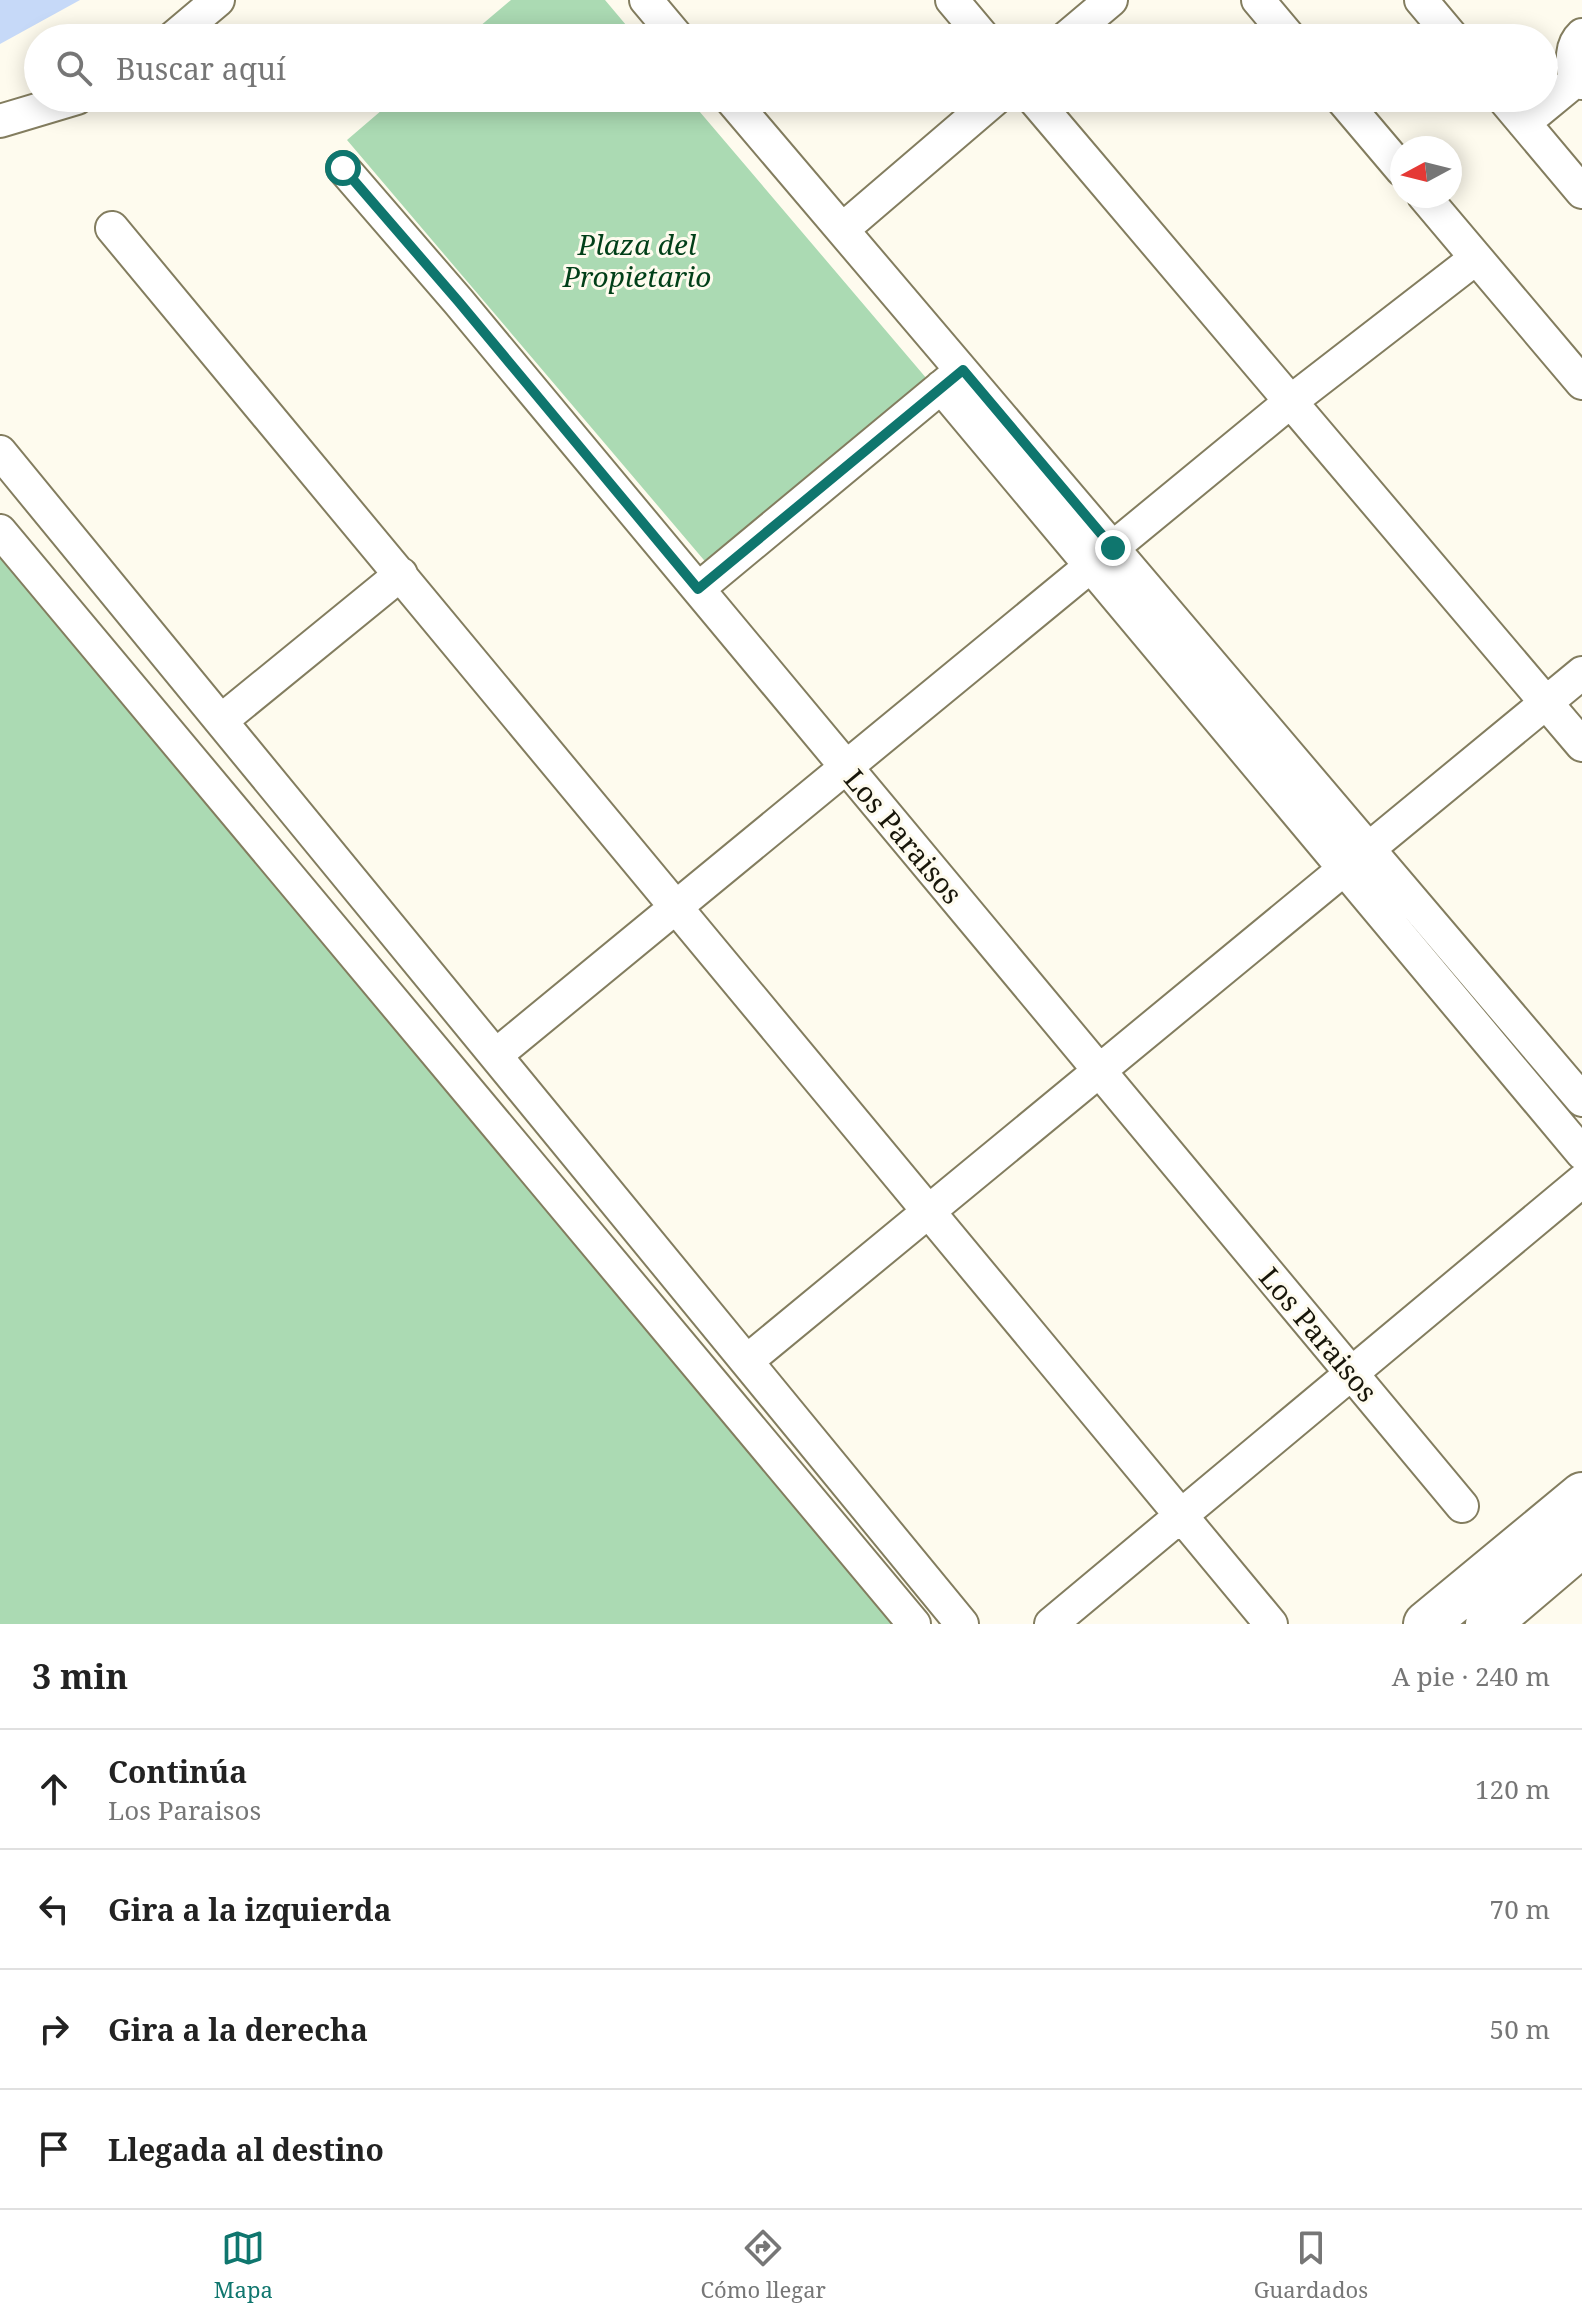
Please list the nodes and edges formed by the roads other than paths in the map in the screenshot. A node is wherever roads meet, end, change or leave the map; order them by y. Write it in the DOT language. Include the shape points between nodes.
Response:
graph roads {
  1 [pos="218,0"];
  2 [pos="646,0"];
  3 [pos="952,0"];
  4 [pos="1111,0"];
  5 [pos="1258,0"];
  6 [pos="1421,0"];
  7 [pos="190,24"];
  8 [pos="666,24"];
  9 [pos="972,24"];
  10 [pos="1083,24"];
  11 [pos="1278,24"];
  12 [pos="1441,24"];
  13 [pos="1582,35"];
  14 [pos="1578,82"];
  15 [pos="1558,97"];
  16 [pos="30,112"];
  17 [pos="742,112"];
  18 [pos="980,112"];
  19 [pos="1045,112"];
  20 [pos="1353,112"];
  21 [pos="1515,112"];
  22 [pos="1538,112"];
  23 [pos="0,121"];
  24 [pos="1524,123"];
  25 [pos="1390,156"];
  26 [pos="343,168"];
  27 [pos="1582,192"];
  28 [pos="1434,208"];
  29 [pos="112,228"];
  30 [pos="843,229"];
  31 [pos="1476,258"];
  32 [pos="952,378"];
  33 [pos="1582,383"];
  34 [pos="1290,402"];
  35 [pos="0,452"];
  36 [pos="0,531"];
  37 [pos="1102,557"];
  38 [pos="401,574"];
  39 [pos="698,589"];
  40 [pos="1582,673"];
  41 [pos="1546,703"];
  42 [pos="222,720"];
  43 [pos="1582,745"];
  44 [pos="846,767"];
  45 [pos="1357,859"];
  46 [pos="677,906"];
  47 [pos="496,1055"];
  48 [pos="1099,1071"];
  49 [pos="1582,1100"];
  50 [pos="1582,1153"];
  51 [pos="1582,1181"];
  52 [pos="929,1211"];
  53 [pos="747,1361"];
  54 [pos="1352,1373"];
  55 [pos="1582,1495"];
  56 [pos="1462,1506"];
  57 [pos="1181,1516"];
  58 [pos="1582,1544"];
  59 [pos="914,1624"];
  60 [pos="962,1624"];
  61 [pos="1051,1624"];
  62 [pos="1271,1624"];
  63 [pos="1426,1624"];
  64 [pos="1488,1624"];
  1 -- 7 [label="street"];
  2 -- 8 [label="street"];
  3 -- 9 [label="street"];
  4 -- 10 [label="street"];
  5 -- 11 [label="street"];
  6 -- 12 [label="street"];
  13 -- 14 [label="street" via="1573,52"];
  14 -- 15 [label="street"];
  16 -- 23 [label="street"];
  17 -- 30 [label="street"];
  18 -- 30 [label="street"];
  19 -- 34 [label="street"];
  20 -- 25 [label="street"];
  21 -- 24 [label="street"];
  22 -- 24 [label="street"];
  24 -- 27 [label="street"];
  26 -- 39 [label="street, Los Paraisos"];
  28 -- 31 [label="street"];
  29 -- 38 [label="street"];
  30 -- 32 [label="street"];
  31 -- 33 [label="street"];
  31 -- 34 [label="street"];
  32 -- 37 [label="street"];
  32 -- 39 [label="street"];
  34 -- 37 [label="street"];
  34 -- 41 [label="street"];
  35 -- 42 [label="street"];
  36 -- 59 [label="street"];
  37 -- 44 [label="street"];
  37 -- 45 [label="street"];
  38 -- 42 [label="street"];
  38 -- 46 [label="street"];
  39 -- 44 [label="street, Los Paraisos"];
  40 -- 41 [label="street"];
  41 -- 43 [label="street"];
  41 -- 45 [label="street"];
  42 -- 47 [label="street"];
  44 -- 46 [label="street"];
  44 -- 48 [label="street, Los Paraisos"];
  45 -- 48 [label="street"];
  45 -- 49 [label="street"];
  45 -- 50 [label="street"];
  46 -- 47 [label="street"];
  46 -- 52 [label="street"];
  47 -- 53 [label="street"];
  48 -- 52 [label="street"];
  48 -- 54 [label="street, Los Paraisos"];
  51 -- 54 [label="street"];
  52 -- 53 [label="street"];
  52 -- 57 [label="street"];
  53 -- 60 [label="street"];
  54 -- 56 [label="street, Los Paraisos"];
  54 -- 57 [label="street"];
  55 -- 63 [label="main road"];
  57 -- 61 [label="street"];
  57 -- 62 [label="street"];
  58 -- 64 [label="main road"];
}
